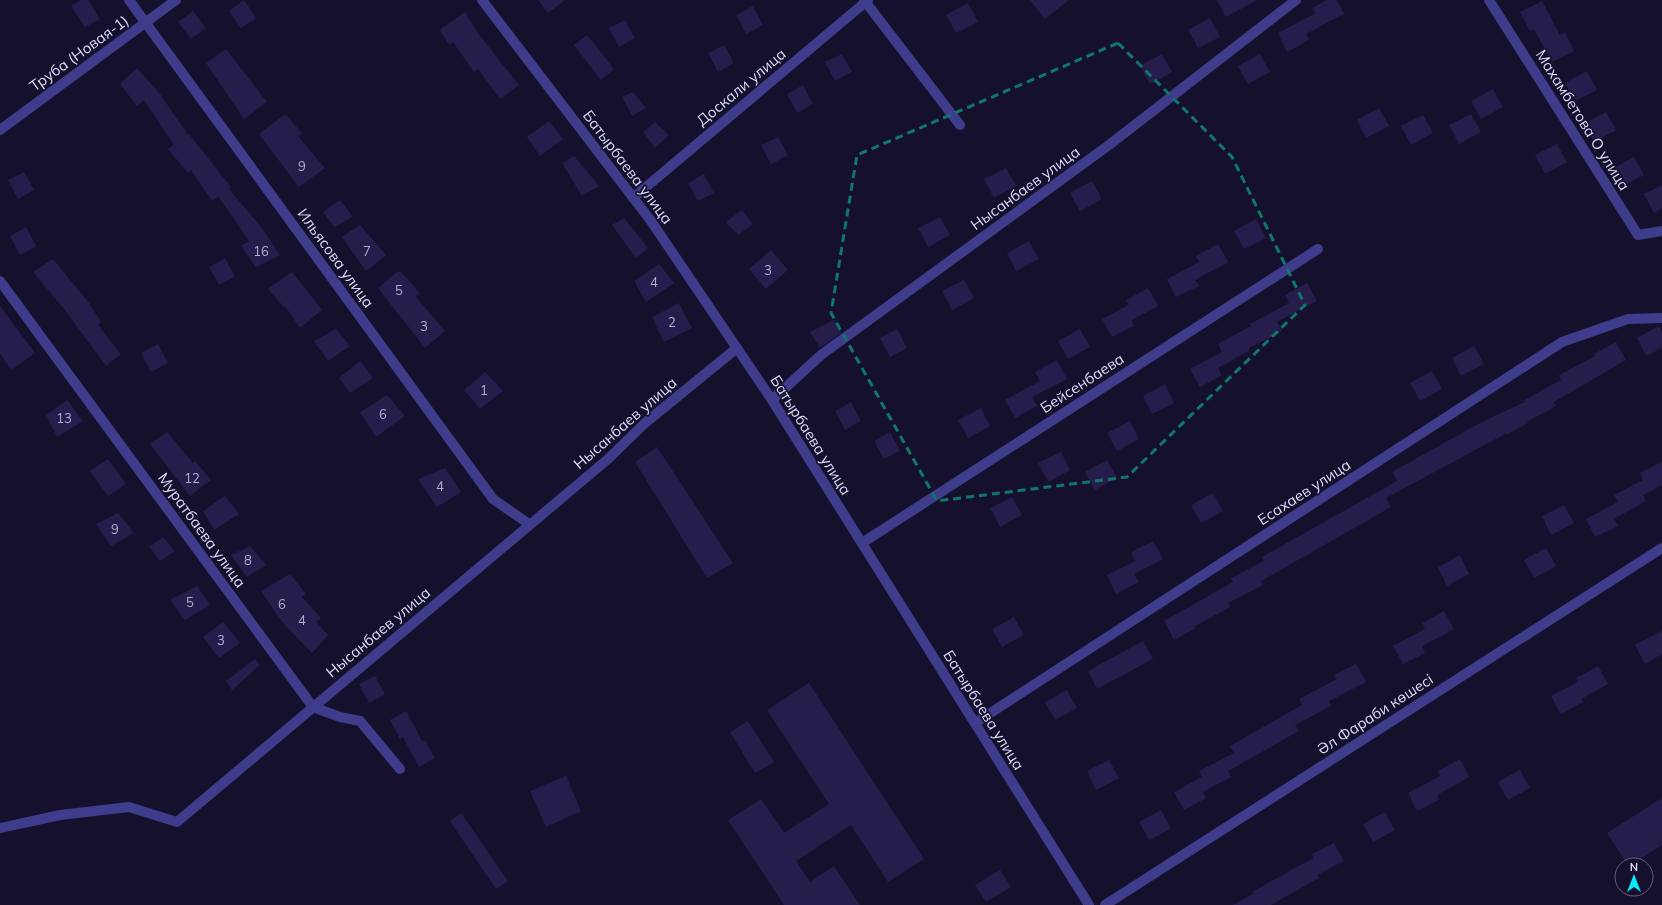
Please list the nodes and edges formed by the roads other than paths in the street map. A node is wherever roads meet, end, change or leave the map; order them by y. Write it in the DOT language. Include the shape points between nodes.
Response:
graph roads {
  1 [pos="129,0"];
  2 [pos="176,0"];
  3 [pos="482,0"];
  4 [pos="1296,0"];
  5 [pos="1489,0"];
  6 [pos="866,1"];
  7 [pos="146,22"];
  8 [pos="960,125"];
  9 [pos="0,130"];
  10 [pos="633,198"];
  11 [pos="1662,231"];
  12 [pos="1318,249"];
  13 [pos="0,281"];
  14 [pos="1662,318"];
  15 [pos="737,348"];
  16 [pos="772,400"];
  17 [pos="529,524"];
  18 [pos="862,543"];
  19 [pos="1662,548"];
  20 [pos="314,707"];
  21 [pos="974,722"];
  22 [pos="400,769"];
  23 [pos="0,828"];
  24 [pos="1089,905"];
  25 [pos="1105,905"];
  1 -- 7 [label="street, Ильясова улица"];
  2 -- 7 [label="street, Труба (Новая-1)"];
  3 -- 10 [label="street, Батырбаева улица"];
  4 -- 16 [label="street, Нысанбаев улица" via="1109,145 821,356"];
  5 -- 11 [label="street, Махамбетова О улица" via="1638,235"];
  6 -- 8 [label="street"];
  6 -- 10 [label="street, Доскали улица"];
  7 -- 9 [label="street, Труба (Новая-1)"];
  7 -- 17 [label="street, Ильясова улица" via="493,499"];
  10 -- 15 [label="street, Батырбаева улица"];
  12 -- 18 [label="street, Бейсенбаева"];
  13 -- 20 [label="street, Муратбаева улица"];
  14 -- 21 [label="street, Есахаев улица" via="1628,319 1562,342"];
  15 -- 16 [label="street, Батырбаева улица"];
  15 -- 17 [label="street, Нысанбаев улица" via="645,423 608,459"];
  16 -- 18 [label="street, Батырбаева улица"];
  17 -- 20 [label="street, Нысанбаев улица"];
  18 -- 21 [label="street, Батырбаева улица"];
  19 -- 25 [label="street, Әл Фараби көшесі"];
  20 -- 22 [label="street" via="360,721"];
  20 -- 23 [label="street, Нысанбаев улица" via="177,822 129,807 60,815"];
  21 -- 24 [label="street, Батырбаева улица"];
}
